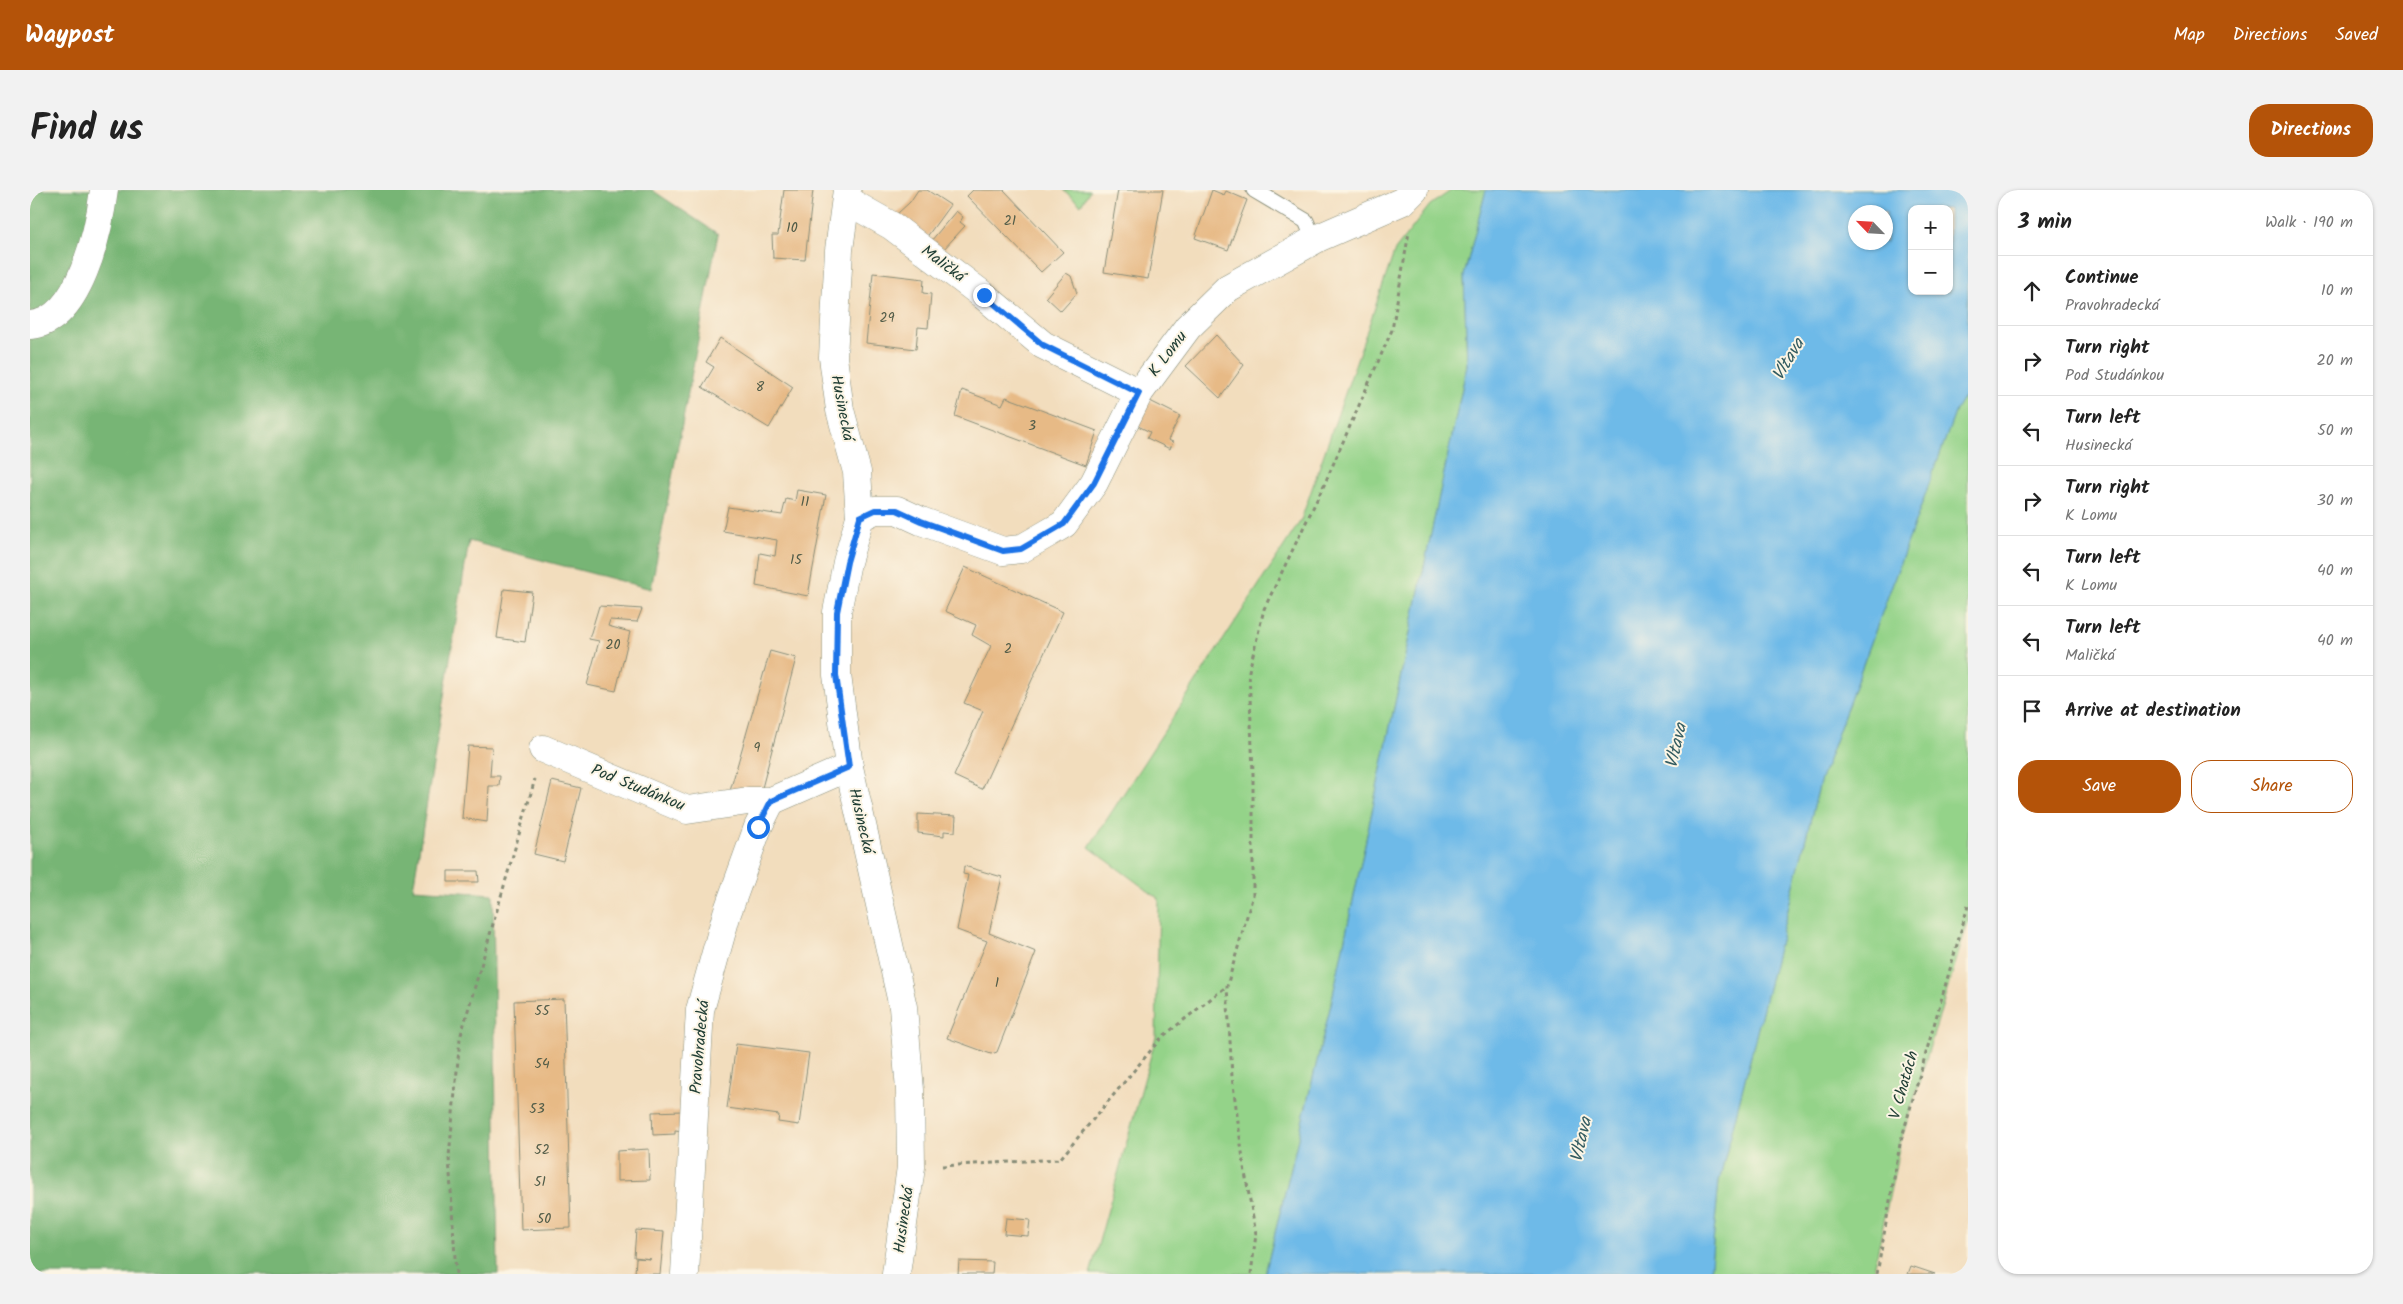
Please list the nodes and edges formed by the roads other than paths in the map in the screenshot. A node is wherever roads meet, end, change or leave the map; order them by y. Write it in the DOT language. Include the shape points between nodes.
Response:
graph roads {
  1 [pos="104,190"];
  2 [pos="1254,190"];
  3 [pos="847,195"];
  4 [pos="1408,195"];
  5 [pos="1314,240"];
  6 [pos="30,325"];
  7 [pos="1139,393"];
  8 [pos="860,517"];
  9 [pos="544,749"];
  10 [pos="849,767"];
  11 [pos="771,801"];
  12 [pos="685,1274"];
  13 [pos="896,1274"];
  1 -- 6 [label="street" via="91,250 76,288 58,312"];
  2 -- 5 [label="lane" via="1306,221"];
  3 -- 7 [label="street, Maličká" via="984,295 1043,345"];
  3 -- 8 [label="street, Husinecká" via="838,250 833,357 840,410 857,472"];
  4 -- 5 [label="street, K Lomu"];
  5 -- 7 [label="street, K Lomu" via="1228,288 1188,327"];
  7 -- 8 [label="street, K Lomu" via="1094,483 1064,524 1021,549 1003,551 897,510 875,510"];
  8 -- 10 [label="street, Husinecká" via="837,612 836,675"];
  9 -- 11 [label="street, Pod Studánkou" via="687,810"];
  10 -- 11 [label="street, Pod Studánkou"];
  10 -- 13 [label="street, Husinecká" via="903,1007 910,1090 911,1167"];
  11 -- 12 [label="street, Pravohradecká" via="758,827 727,913 700,1010"];
}
